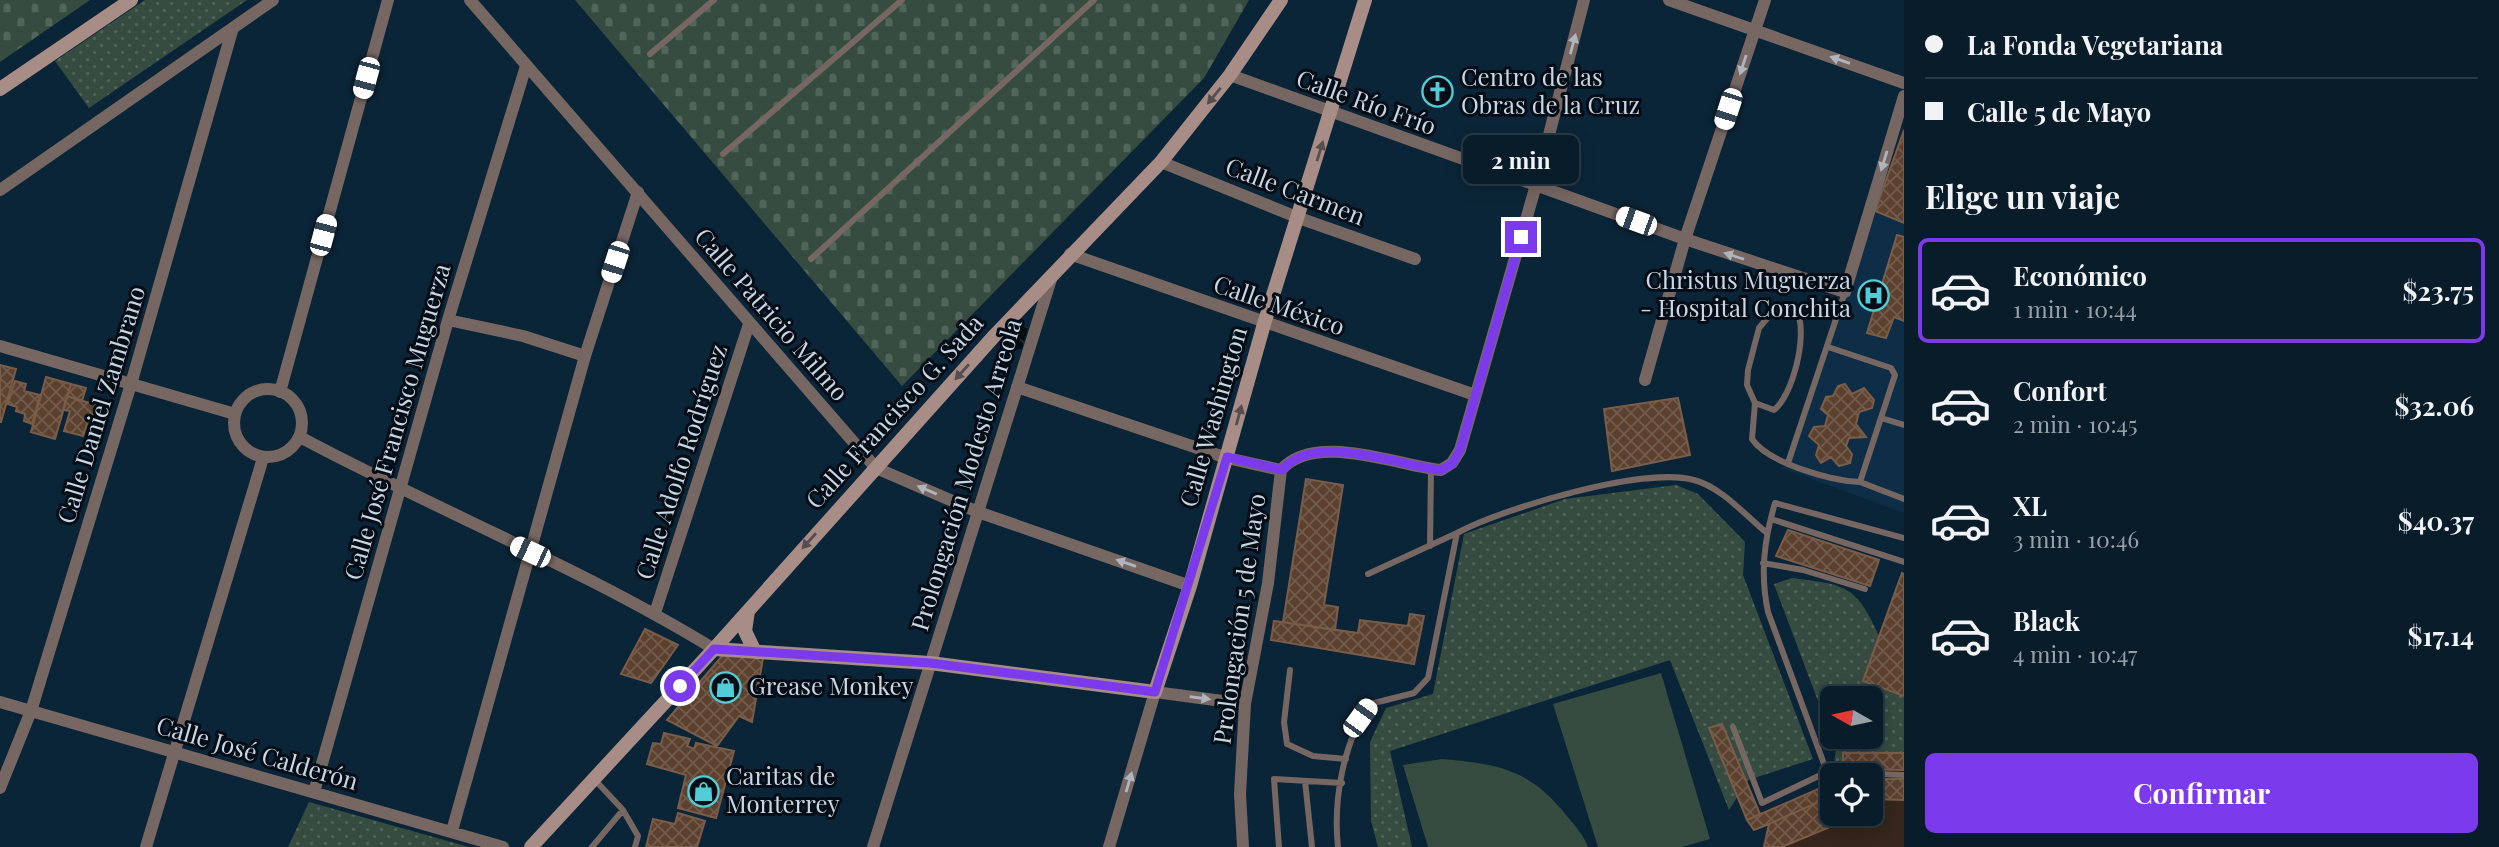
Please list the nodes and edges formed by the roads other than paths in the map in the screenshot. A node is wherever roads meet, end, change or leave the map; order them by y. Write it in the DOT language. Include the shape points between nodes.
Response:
graph roads {
  1 [pos="131,0"];
  2 [pos="274,0"];
  3 [pos="388,0"];
  4 [pos="470,0"];
  5 [pos="713,0"];
  6 [pos="902,0"];
  7 [pos="1094,0"];
  8 [pos="1281,0"];
  9 [pos="1365,0"];
  10 [pos="1584,0"];
  11 [pos="1669,0"];
  12 [pos="1765,0"];
  13 [pos="1754,30"];
  14 [pos="232,31"];
  15 [pos="650,54"];
  16 [pos="526,66"];
  17 [pos="1230,75"];
  18 [pos="1904,83"];
  19 [pos="0,89"];
  20 [pos="1904,96"];
  21 [pos="1331,114"];
  22 [pos="723,154"];
  23 [pos="1161,162"];
  24 [pos="1536,185"];
  25 [pos="0,190"];
  26 [pos="638,192"];
  27 [pos="1299,218"];
  28 [pos="1685,239"];
  29 [pos="1070,254"];
  30 [pos="811,259"];
  31 [pos="1415,259"];
  32 [pos="1052,276"];
  33 [pos="1845,292"];
  34 [pos="448,320"];
  35 [pos="749,324"];
  36 [pos="1264,324"];
  37 [pos="0,346"];
  38 [pos="1828,347"];
  39 [pos="585,356"];
  40 [pos="1895,375"];
  41 [pos="1904,378"];
  42 [pos="1645,380"];
  43 [pos="131,384"];
  44 [pos="1017,387"];
  45 [pos="280,392"];
  46 [pos="1475,395"];
  47 [pos="1755,403"];
  48 [pos="235,414"];
  49 [pos="1881,418"];
  50 [pos="1904,425"];
  51 [pos="300,437"];
  52 [pos="1227,457"];
  53 [pos="263,458"];
  54 [pos="1788,463"];
  55 [pos="876,468"];
  56 [pos="1431,469"];
  57 [pos="1282,470"];
  58 [pos="1860,482"];
  59 [pos="400,490"];
  60 [pos="1904,499"];
  61 [pos="978,512"];
  62 [pos="1771,519"];
  63 [pos="1457,533"];
  64 [pos="1767,533"];
  65 [pos="1904,538"];
  66 [pos="1430,546"];
  67 [pos="530,552"];
  68 [pos="1904,562"];
  69 [pos="1763,563"];
  70 [pos="1368,575"];
  71 [pos="1190,586"];
  72 [pos="1865,589"];
  73 [pos="749,608"];
  74 [pos="655,613"];
  75 [pos="714,649"];
  76 [pos="755,652"];
  77 [pos="930,663"];
  78 [pos="1290,670"];
  79 [pos="1155,692"];
  80 [pos="0,702"];
  81 [pos="1245,704"];
  82 [pos="31,711"];
  83 [pos="1733,727"];
  84 [pos="174,753"];
  85 [pos="1346,760"];
  86 [pos="1825,763"];
  87 [pos="1883,774"];
  88 [pos="1904,775"];
  89 [pos="1820,776"];
  90 [pos="594,778"];
  91 [pos="1306,781"];
  92 [pos="1342,783"];
  93 [pos="0,788"];
  94 [pos="314,792"];
  95 [pos="623,810"];
  96 [pos="452,831"];
  97 [pos="146,847"];
  98 [pos="503,847"];
  99 [pos="531,847"];
  100 [pos="592,847"];
  101 [pos="635,847"];
  102 [pos="873,847"];
  103 [pos="1110,847"];
  104 [pos="1243,847"];
  105 [pos="1279,847"];
  106 [pos="1312,847"];
  107 [pos="1338,847"];
  1 -- 19 [label="street"];
  2 -- 14 [label="street"];
  3 -- 45 [label="street"];
  4 -- 16 [label="street, Calle Patricio Milmo"];
  5 -- 15 [label="lane"];
  6 -- 22 [label="lane"];
  7 -- 30 [label="lane"];
  8 -- 17 [label="street, Calle Francisco G. Sada"];
  9 -- 21 [label="street, Calle Washington"];
  24 -- 10 [label="street, one-way"];
  11 -- 13 [label="street"];
  12 -- 13 [label="street"];
  18 -- 13 [label="street, one-way"];
  13 -- 28 [label="street, one-way"];
  14 -- 25 [label="street"];
  14 -- 43 [label="street, Calle Daniel Zambrano"];
  16 -- 26 [label="street, Calle Patricio Milmo"];
  16 -- 34 [label="street, Calle José Francisco Muguerza"];
  17 -- 21 [label="street, Calle Río Frío"];
  17 -- 23 [label="street, Calle Francisco G. Sada, one-way"];
  20 -- 33 [label="street, one-way"];
  21 -- 24 [label="street, Calle Río Frío"];
  27 -- 21 [label="street, Calle Washington, one-way"];
  23 -- 27 [label="street, Calle Carmen"];
  23 -- 29 [label="street, Calle Francisco G. Sada"];
  24 -- 28 [label="street, Calle Río Frío"];
  24 -- 46 [label="street"];
  26 -- 35 [label="street, Calle Patricio Milmo"];
  26 -- 39 [label="street"];
  27 -- 31 [label="street, Calle Carmen"];
  27 -- 36 [label="street, Calle Washington"];
  33 -- 28 [label="street, Calle Río Frío, one-way"];
  28 -- 42 [label="street"];
  29 -- 32 [label="street, Calle Francisco G. Sada"];
  29 -- 36 [label="street, Calle México"];
  32 -- 44 [label="street, Prolongación Modesto Arreola"];
  32 -- 55 [label="street, Calle Francisco G. Sada, one-way"];
  33 -- 38 [label="lane"];
  34 -- 39 [label="street" via="523,336"];
  34 -- 59 [label="street, Calle José Francisco Muguerza"];
  35 -- 55 [label="street, Calle Patricio Milmo"];
  35 -- 74 [label="street, Calle Adolfo Rodríguez"];
  36 -- 46 [label="street, Calle México"];
  52 -- 36 [label="street, Calle Washington, one-way"];
  37 -- 43 [label="street"];
  38 -- 40 [label="lane" via="1878,363"];
  38 -- 54 [label="lane"];
  39 -- 67 [label="street"];
  40 -- 41 [label="lane"];
  40 -- 49 [label="lane"];
  43 -- 48 [label="street"];
  43 -- 82 [label="street, Calle Daniel Zambrano"];
  44 -- 52 [label="street"];
  44 -- 61 [label="street, Prolongación Modesto Arreola"];
  45 -- 48 [label="street" via="259,390 247,395"];
  45 -- 51 [label="street" via="298,405 303,420"];
  46 -- 56 [label="street" via="1460,450 1446,468"];
  47 -- 47 [label="lane" via="1747,377 1759,328 1769,316 1785,309 1798,314 1802,343 1783,403 1774,410"];
  47 -- 54 [label="lane" via="1752,439 1758,448"];
  48 -- 53 [label="street" via="242,444"];
  49 -- 50 [label="lane"];
  49 -- 58 [label="lane"];
  51 -- 53 [label="street" via="290,450"];
  51 -- 59 [label="street"];
  52 -- 57 [label="street"];
  52 -- 71 [label="street, Calle Washington"];
  53 -- 84 [label="street"];
  54 -- 58 [label="lane" via="1826,477"];
  61 -- 55 [label="street, Calle Patricio Milmo, one-way"];
  55 -- 73 [label="street, Calle Francisco G. Sada, one-way"];
  56 -- 57 [label="street, Prolongación 5 de Mayo" via="1376,456 1323,453 1301,457"];
  56 -- 66 [label="lane"];
  57 -- 81 [label="street, Prolongación 5 de Mayo" via="1268,583"];
  58 -- 60 [label="lane"];
  59 -- 67 [label="street"];
  59 -- 94 [label="street, Calle José Francisco Muguerza"];
  71 -- 61 [label="street, Calle Patricio Milmo, one-way"];
  61 -- 77 [label="street, Prolongación Modesto Arreola"];
  62 -- 64 [label="lane"];
  62 -- 65 [label="lane" via="1775,503"];
  62 -- 68 [label="lane"];
  63 -- 64 [label="lane" via="1565,495 1672,475 1696,480 1718,493"];
  63 -- 66 [label="lane"];
  63 -- 85 [label="lane" via="1428,678 1415,693 1370,704 1360,718"];
  64 -- 69 [label="lane"];
  66 -- 70 [label="lane"];
  67 -- 74 [label="street"];
  67 -- 96 [label="street"];
  69 -- 72 [label="lane"];
  69 -- 86 [label="lane" via="1768,612"];
  71 -- 79 [label="street, Calle Washington"];
  73 -- 75 [label="street, Calle Francisco G. Sada"];
  73 -- 76 [label="street" via="745,631"];
  74 -- 75 [label="street"];
  75 -- 76 [label="street"];
  75 -- 90 [label="street, Calle Francisco G. Sada"];
  76 -- 77 [label="street"];
  77 -- 79 [label="street"];
  77 -- 102 [label="street, Prolongación Modesto Arreola"];
  78 -- 85 [label="lane" via="1284,722 1287,744 1313,756"];
  79 -- 81 [label="street, one-way"];
  103 -- 79 [label="street, Calle Washington, one-way"];
  80 -- 82 [label="street, Calle José Calderón"];
  81 -- 104 [label="street, Prolongación 5 de Mayo" via="1240,794"];
  82 -- 84 [label="street, Calle José Calderón"];
  82 -- 93 [label="street, Calle Daniel Zambrano"];
  83 -- 89 [label="lane" via="1762,803"];
  84 -- 94 [label="street, Calle José Calderón"];
  84 -- 97 [label="street"];
  85 -- 92 [label="lane"];
  87 -- 88 [label="lane"];
  90 -- 95 [label="lane"];
  90 -- 99 [label="street, Calle Francisco G. Sada"];
  91 -- 92 [label="lane"];
  91 -- 105 [label="lane" via="1274,779"];
  91 -- 106 [label="lane"];
  92 -- 107 [label="lane" via="1335,822"];
  94 -- 96 [label="street, Calle José Calderón"];
  95 -- 100 [label="lane"];
  95 -- 101 [label="lane" via="638,836"];
  96 -- 98 [label="street, Calle José Calderón"];
}
